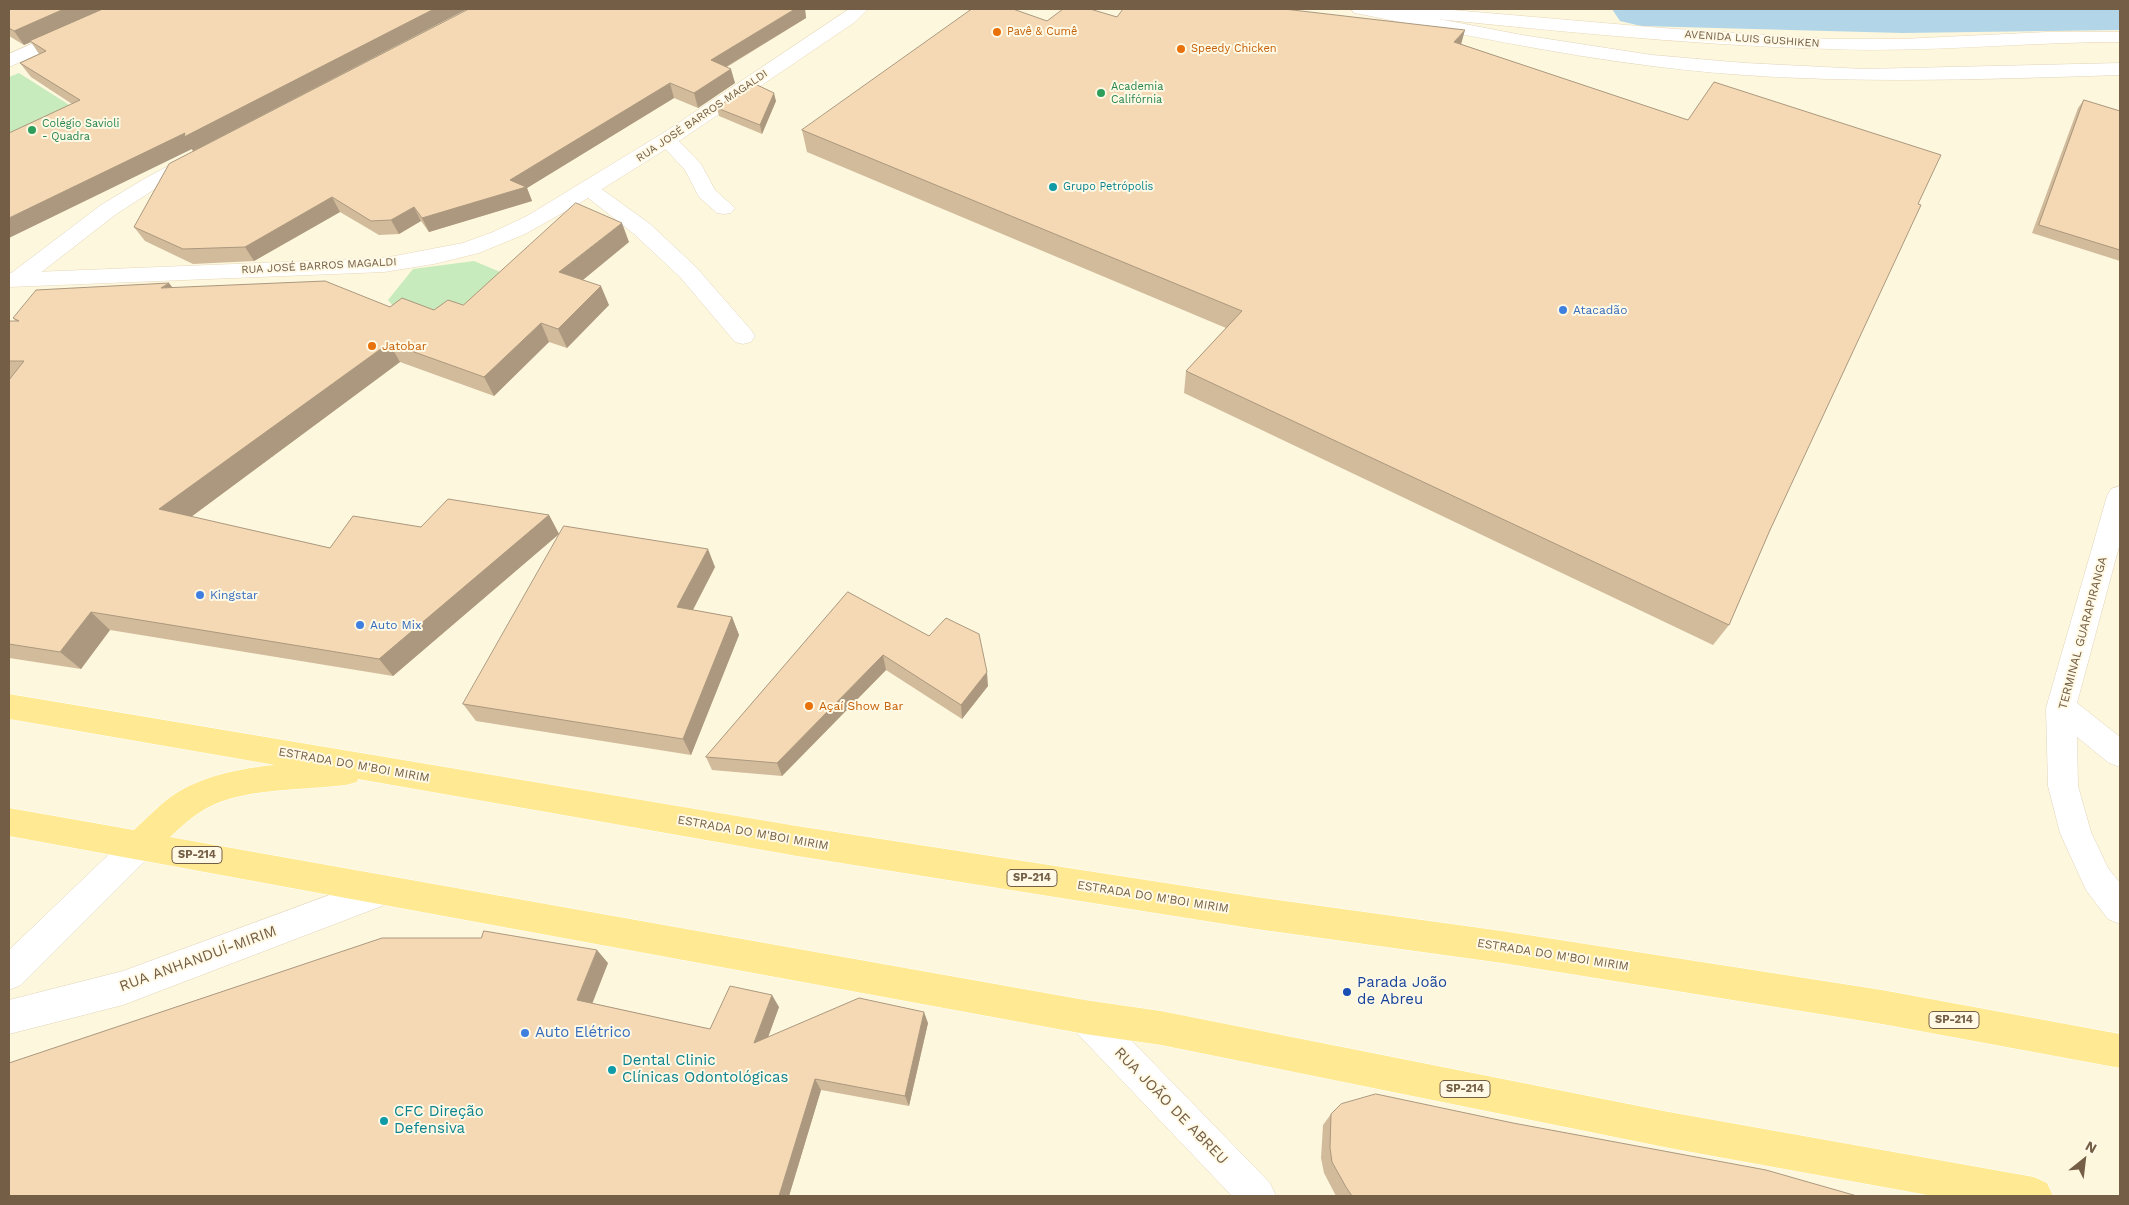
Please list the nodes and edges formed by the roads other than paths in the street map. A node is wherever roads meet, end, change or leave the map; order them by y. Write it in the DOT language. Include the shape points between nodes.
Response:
graph roads {
  1 [pos="124,9"];
  2 [pos="859,9"];
  3 [pos="1360,9"];
  4 [pos="1384,9"];
  5 [pos="2120,37"];
  6 [pos="9,60"];
  7 [pos="2120,69"];
  8 [pos="667,140"];
  9 [pos="211,151"];
  10 [pos="589,189"];
  11 [pos="724,208"];
  12 [pos="13,280"];
  13 [pos="743,336"];
  14 [pos="2120,496"];
  15 [pos="9,706"];
  16 [pos="2061,708"];
  17 [pos="2120,754"];
  18 [pos="377,768"];
  19 [pos="9,822"];
  20 [pos="140,845"];
  21 [pos="384,890"];
  22 [pos="2120,908"];
  23 [pos="9,972"];
  24 [pos="1085,1016"];
  25 [pos="9,1017"];
  26 [pos="2120,1051"];
  27 [pos="1257,1196"];
  28 [pos="2034,1196"];
  1 -- 6 [label="main road"];
  2 -- 8 [label="main road, RUA JOSÉ BARROS MAGALDI"];
  3 -- 7 [label="main road" via="1652,61 1745,69 1864,75"];
  4 -- 5 [label="main road, AVENIDA LUIS GUSHIKEN" via="1831,44"];
  8 -- 10 [label="main road, RUA JOSÉ BARROS MAGALDI"];
  8 -- 11 [label="main road" via="694,168 706,193"];
  9 -- 12 [label="main road" via="108,210"];
  10 -- 12 [label="main road, RUA JOSÉ BARROS MAGALDI" via="493,240 439,256 384,265"];
  10 -- 13 [label="main road" via="642,229 675,260"];
  14 -- 16 [label="main road, TERMINAL GUARAPIRANGA"];
  15 -- 18 [label="main road, ESTRADA DO M'BOI MIRIM / SP-214"];
  16 -- 17 [label="main road"];
  16 -- 22 [label="main road, TERMINAL GUARAPIRANGA" via="2064,786 2076,834 2097,879"];
  18 -- 20 [label="main road" via="243,783 214,790 171,815"];
  18 -- 26 [label="main road, ESTRADA DO M'BOI MIRIM / SP-214" via="894,857 1882,1007"];
  19 -- 20 [label="main road, SP-214"];
  20 -- 21 [label="main road, SP-214"];
  20 -- 23 [label="main road"];
  21 -- 24 [label="main road, SP-214"];
  21 -- 25 [label="main road, RUA ANHANDUÍ-MIRIM" via="123,988"];
  24 -- 27 [label="main road, RUA JOÃO DE ABREU"];
  24 -- 28 [label="main road, SP-214" via="1161,1028 1669,1130"];
}
